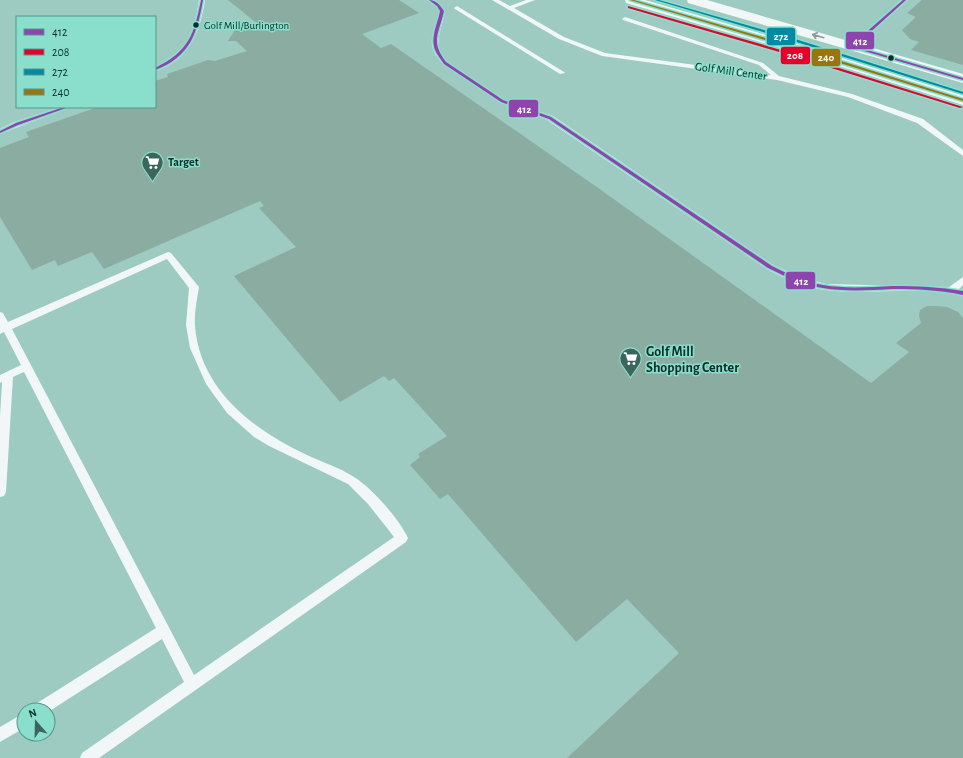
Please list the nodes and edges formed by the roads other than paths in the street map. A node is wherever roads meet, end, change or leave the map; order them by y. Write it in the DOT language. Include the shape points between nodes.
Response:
graph roads {
  1 [pos="202,0"];
  2 [pos="430,0"];
  3 [pos="495,0"];
  4 [pos="532,0"];
  5 [pos="631,0"];
  6 [pos="693,0"];
  7 [pos="905,0"];
  8 [pos="457,8"];
  9 [pos="509,8"];
  10 [pos="624,19"];
  11 [pos="855,47"];
  12 [pos="156,69"];
  13 [pos="562,73"];
  14 [pos="778,78"];
  15 [pos="963,79"];
  16 [pos="963,100"];
  17 [pos="64,108"];
  18 [pos="0,124"];
  19 [pos="17,124"];
  20 [pos="0,132"];
  21 [pos="963,154"];
  22 [pos="963,280"];
  23 [pos="951,290"];
  24 [pos="963,293"];
  25 [pos="0,315"];
  26 [pos="3,328"];
  27 [pos="27,366"];
  28 [pos="4,377"];
  29 [pos="0,492"];
  30 [pos="164,630"];
  31 [pos="192,684"];
  32 [pos="52,702"];
  33 [pos="16,725"];
  34 [pos="0,735"];
  35 [pos="87,758"];
  1 -- 12 [label="lane" via="195,34 175,60"];
  2 -- 23 [label="lane" via="442,11 434,46 438,56 445,63 502,101 550,118 770,267 803,283 826,287"];
  3 -- 9 [label="lane, Golf Mill Center"];
  4 -- 9 [label="lane"];
  5 -- 16 [label="main road"];
  11 -- 6 [label="main road, one-way"];
  7 -- 11 [label="lane"];
  8 -- 13 [label="lane"];
  9 -- 14 [label="lane, Golf Mill Center" via="569,42 604,55"];
  10 -- 14 [label="lane" via="760,64"];
  11 -- 15 [label="main road"];
  14 -- 21 [label="lane, Golf Mill Center" via="850,95 904,114 931,128"];
  17 -- 19 [label="lane"];
  18 -- 19 [label="lane"];
  19 -- 20 [label="lane"];
  22 -- 23 [label="lane"];
  23 -- 24 [label="lane"];
  25 -- 26 [label="lane"];
  26 -- 27 [label="lane"];
  26 -- 31 [label="lane" via="168,255 194,288 191,328 196,350 205,373 227,408 247,427 272,443 333,469 354,482 402,538"];
  27 -- 28 [label="lane"];
  27 -- 30 [label="lane"];
  28 -- 29 [label="lane"];
  30 -- 31 [label="lane"];
  30 -- 32 [label="lane"];
  31 -- 35 [label="lane"];
  33 -- 34 [label="lane"];
}
